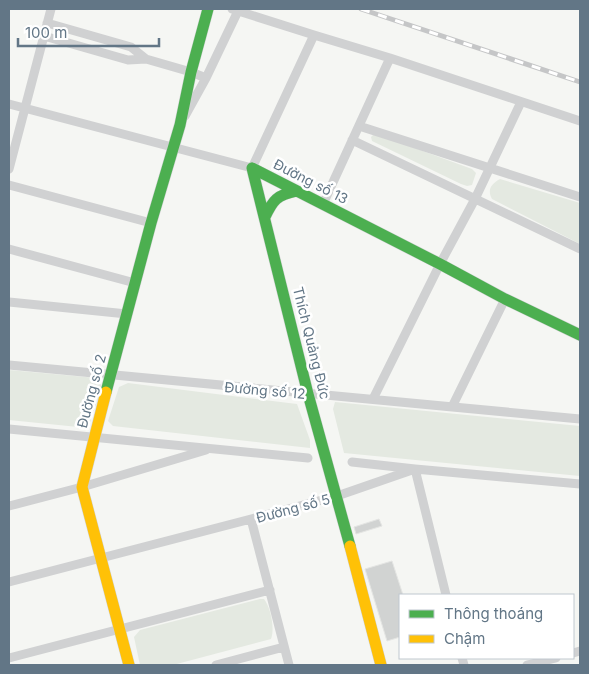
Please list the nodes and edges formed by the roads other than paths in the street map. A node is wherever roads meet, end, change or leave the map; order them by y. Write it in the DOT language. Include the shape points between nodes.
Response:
graph roads {
  1 [pos="51,9"];
  2 [pos="208,9"];
  3 [pos="235,10"];
  4 [pos="47,23"];
  5 [pos="44,36"];
  6 [pos="314,36"];
  7 [pos="390,58"];
  8 [pos="146,59"];
  9 [pos="191,72"];
  10 [pos="206,78"];
  11 [pos="522,102"];
  12 [pos="9,104"];
  13 [pos="25,108"];
  14 [pos="580,121"];
  15 [pos="180,125"];
  16 [pos="359,126"];
  17 [pos="352,140"];
  18 [pos="173,147"];
  19 [pos="490,167"];
  20 [pos="252,168"];
  21 [pos="9,169"];
  22 [pos="9,186"];
  23 [pos="296,191"];
  24 [pos="580,197"];
  25 [pos="475,199"];
  26 [pos="323,204"];
  27 [pos="266,217"];
  28 [pos="151,223"];
  29 [pos="9,249"];
  30 [pos="580,249"];
  31 [pos="440,264"];
  32 [pos="135,283"];
  33 [pos="504,299"];
  34 [pos="9,302"];
  35 [pos="127,314"];
  36 [pos="580,335"];
  37 [pos="9,365"];
  38 [pos="110,375"];
  39 [pos="308,394"];
  40 [pos="373,399"];
  41 [pos="452,407"];
  42 [pos="580,419"];
  43 [pos="9,429"];
  44 [pos="94,438"];
  45 [pos="211,449"];
  46 [pos="308,458"];
  47 [pos="352,462"];
  48 [pos="415,469"];
  49 [pos="580,484"];
  50 [pos="82,487"];
  51 [pos="337,496"];
  52 [pos="9,506"];
  53 [pos="251,519"];
  54 [pos="100,558"];
  55 [pos="9,582"];
  56 [pos="270,590"];
  57 [pos="446,594"];
  58 [pos="119,629"];
  59 [pos="284,647"];
  60 [pos="9,658"];
  61 [pos="552,659"];
  62 [pos="129,665"];
  63 [pos="216,665"];
  64 [pos="289,665"];
  65 [pos="381,665"];
  66 [pos="527,665"];
  1 -- 4 [label="street"];
  2 -- 9 [label="street, Đường số 2"];
  3 -- 6 [label="street"];
  3 -- 10 [label="street, Đường số 2"];
  4 -- 5 [label="street"];
  4 -- 8 [label="street" via="131,47"];
  5 -- 8 [label="street" via="128,60"];
  5 -- 13 [label="street"];
  6 -- 7 [label="street"];
  6 -- 20 [label="street"];
  7 -- 11 [label="street"];
  7 -- 16 [label="street"];
  8 -- 9 [label="street"];
  9 -- 10 [label="street"];
  9 -- 15 [label="street, Đường số 2"];
  10 -- 15 [label="street, Đường số 2"];
  11 -- 14 [label="street"];
  11 -- 19 [label="street"];
  12 -- 13 [label="street, Đường số 13"];
  13 -- 18 [label="street, Đường số 13"];
  13 -- 21 [label="street"];
  15 -- 18 [label="street, Đường số 2"];
  16 -- 17 [label="street"];
  16 -- 19 [label="street"];
  17 -- 25 [label="street"];
  17 -- 26 [label="street"];
  18 -- 20 [label="street, Đường số 13"];
  18 -- 28 [label="street, Đường số 2"];
  19 -- 24 [label="street"];
  19 -- 25 [label="street"];
  20 -- 23 [label="street, Đường số 13"];
  20 -- 27 [label="street, Thích Quảng Đức"];
  22 -- 28 [label="street"];
  23 -- 26 [label="street, Đường số 13"];
  23 -- 27 [label="street" via="277,197"];
  25 -- 30 [label="street"];
  25 -- 31 [label="street"];
  26 -- 31 [label="street, Đường số 13"];
  27 -- 39 [label="street, Thích Quảng Đức"];
  28 -- 32 [label="street, Đường số 2"];
  29 -- 32 [label="street"];
  31 -- 33 [label="street, Đường số 13"];
  31 -- 40 [label="street"];
  32 -- 35 [label="street, Đường số 2"];
  33 -- 36 [label="street, Đường số 13"];
  33 -- 41 [label="street"];
  34 -- 35 [label="street"];
  35 -- 38 [label="street, Đường số 2"];
  37 -- 38 [label="street, Đường số 12"];
  38 -- 39 [label="street, Đường số 12"];
  38 -- 44 [label="street, Đường số 2"];
  39 -- 40 [label="street, Đường số 12"];
  39 -- 51 [label="street, Thích Quảng Đức"];
  40 -- 41 [label="street, Đường số 12"];
  41 -- 42 [label="street, Đường số 12"];
  43 -- 44 [label="street"];
  44 -- 45 [label="street"];
  44 -- 50 [label="street, Đường số 2"];
  45 -- 46 [label="street"];
  45 -- 50 [label="street"];
  47 -- 48 [label="street"];
  48 -- 49 [label="street, Đường số 5"];
  48 -- 51 [label="street, Đường số 5"];
  48 -- 57 [label="street"];
  50 -- 52 [label="street"];
  50 -- 54 [label="street, Đường số 2"];
  51 -- 53 [label="street, Đường số 5"];
  51 -- 65 [label="street, Thích Quảng Đức"];
  53 -- 54 [label="street, Đường số 5"];
  53 -- 56 [label="street"];
  54 -- 55 [label="street, Đường số 5"];
  54 -- 58 [label="street, Đường số 2"];
  56 -- 58 [label="street"];
  56 -- 59 [label="street"];
  58 -- 60 [label="street"];
  58 -- 62 [label="street, Đường số 2"];
  59 -- 63 [label="street"];
  59 -- 64 [label="street"];
  61 -- 66 [label="street"];
}
